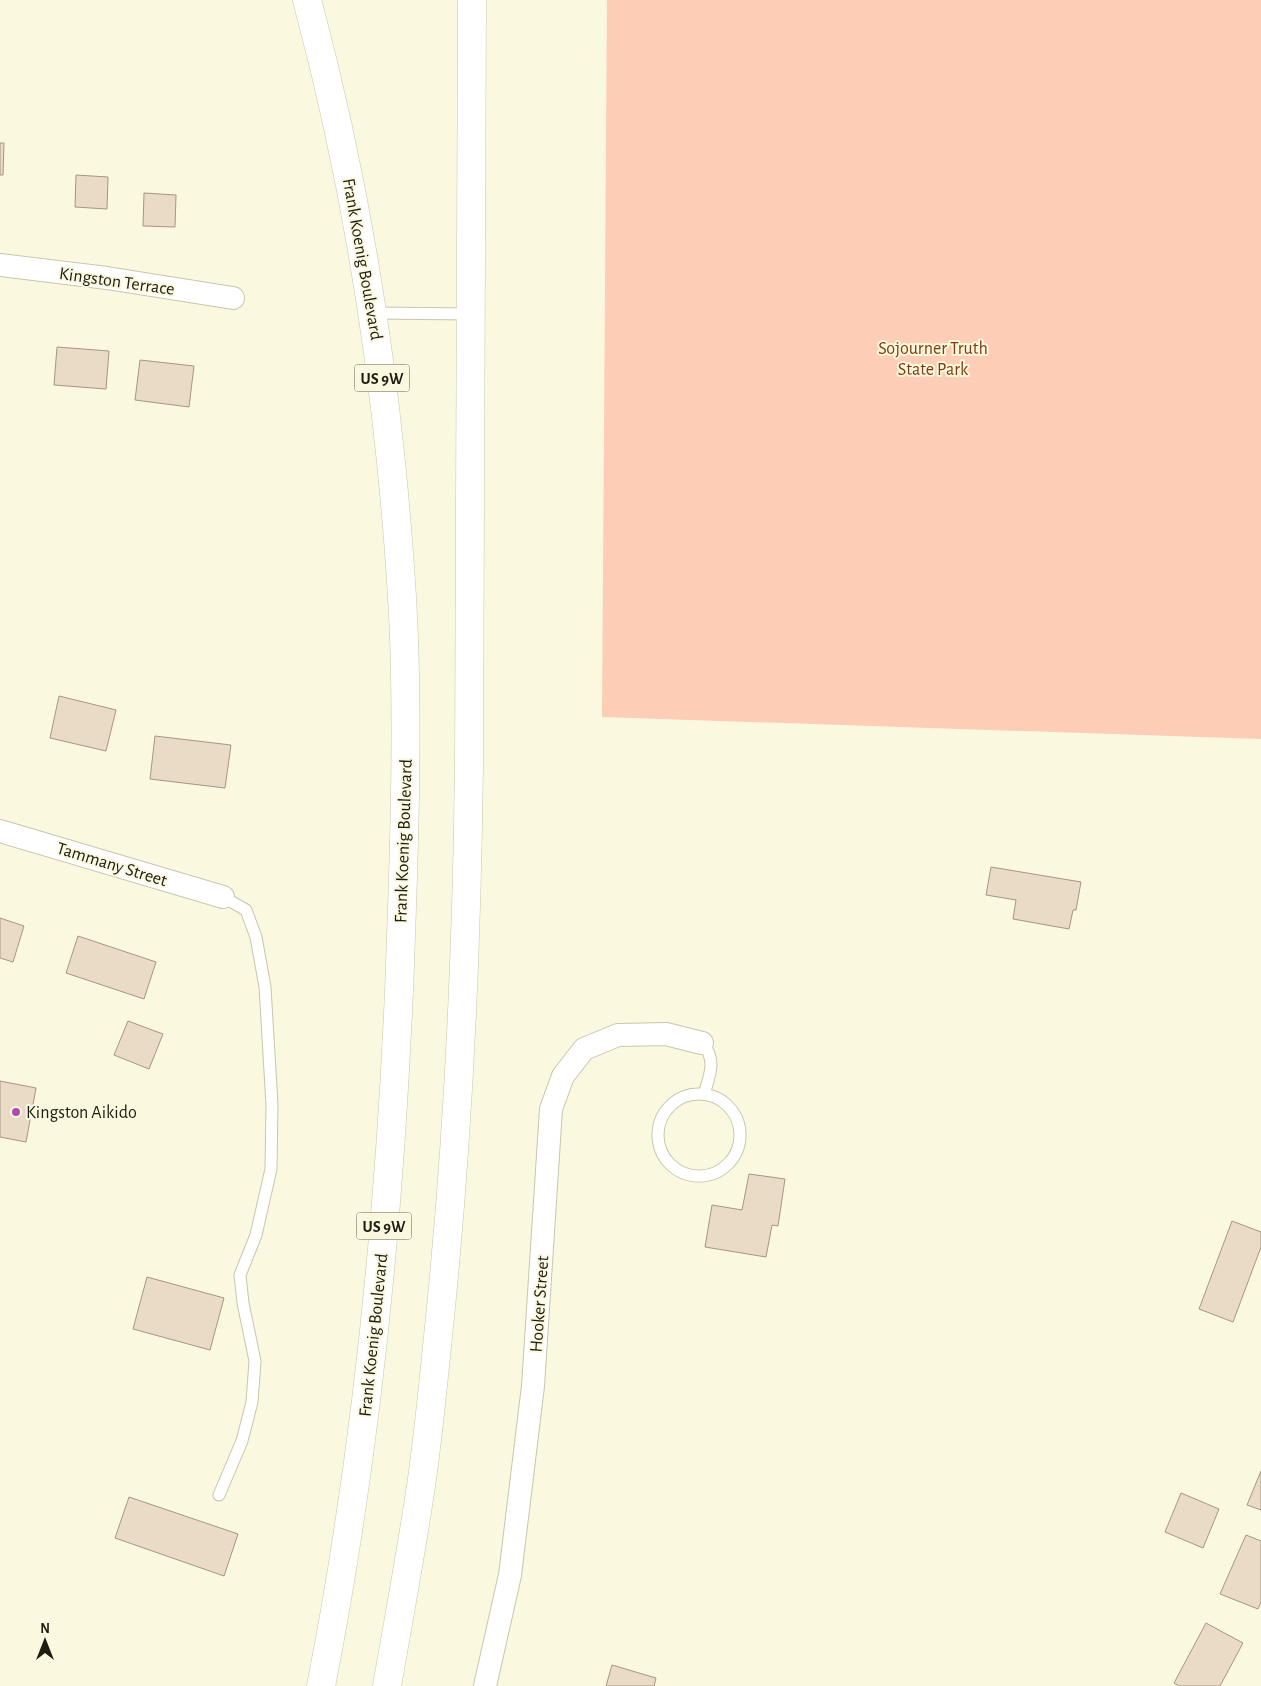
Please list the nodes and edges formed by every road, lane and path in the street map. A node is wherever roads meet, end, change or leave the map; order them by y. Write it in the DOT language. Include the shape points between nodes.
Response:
graph roads {
  1 [pos="307,0"];
  2 [pos="472,0"];
  3 [pos="0,265"];
  4 [pos="233,298"];
  5 [pos="373,313"];
  6 [pos="471,314"];
  7 [pos="0,831"];
  8 [pos="224,897"];
  9 [pos="702,1043"];
  10 [pos="704,1094"];
  11 [pos="219,1495"];
  12 [pos="321,1686"];
  13 [pos="387,1686"];
  14 [pos="485,1686"];
  1 -- 5 [label="main road, Frank Koenig Boulevard / US 9W" via="351,188"];
  2 -- 6 [label="main road"];
  3 -- 4 [label="street, Kingston Terrace"];
  5 -- 6 [label="lane"];
  5 -- 12 [label="main road, Frank Koenig Boulevard / US 9W" via="388,433 401,590 406,753 403,879 390,1163 371,1365 358,1469"];
  6 -- 13 [label="main road" via="468,851 460,1069 453,1177 422,1478"];
  7 -- 8 [label="street, Tammany Street"];
  8 -- 11 [label="lane" via="246,910 256,936 265,987 272,1104 271,1169 256,1235 240,1275 255,1361 252,1402 242,1440"];
  9 -- 10 [label="lane" via="710,1051 711,1070"];
  9 -- 14 [label="street, Hooker Street" via="666,1034 618,1035 584,1049 563,1076 551,1109 534,1386 510,1575"];
  10 -- 10 [label="lane" via="679,1098 669,1106 658,1128 662,1152 674,1167 691,1175 704,1175 727,1164 739,1141 739,1128 727,1105"];
}
